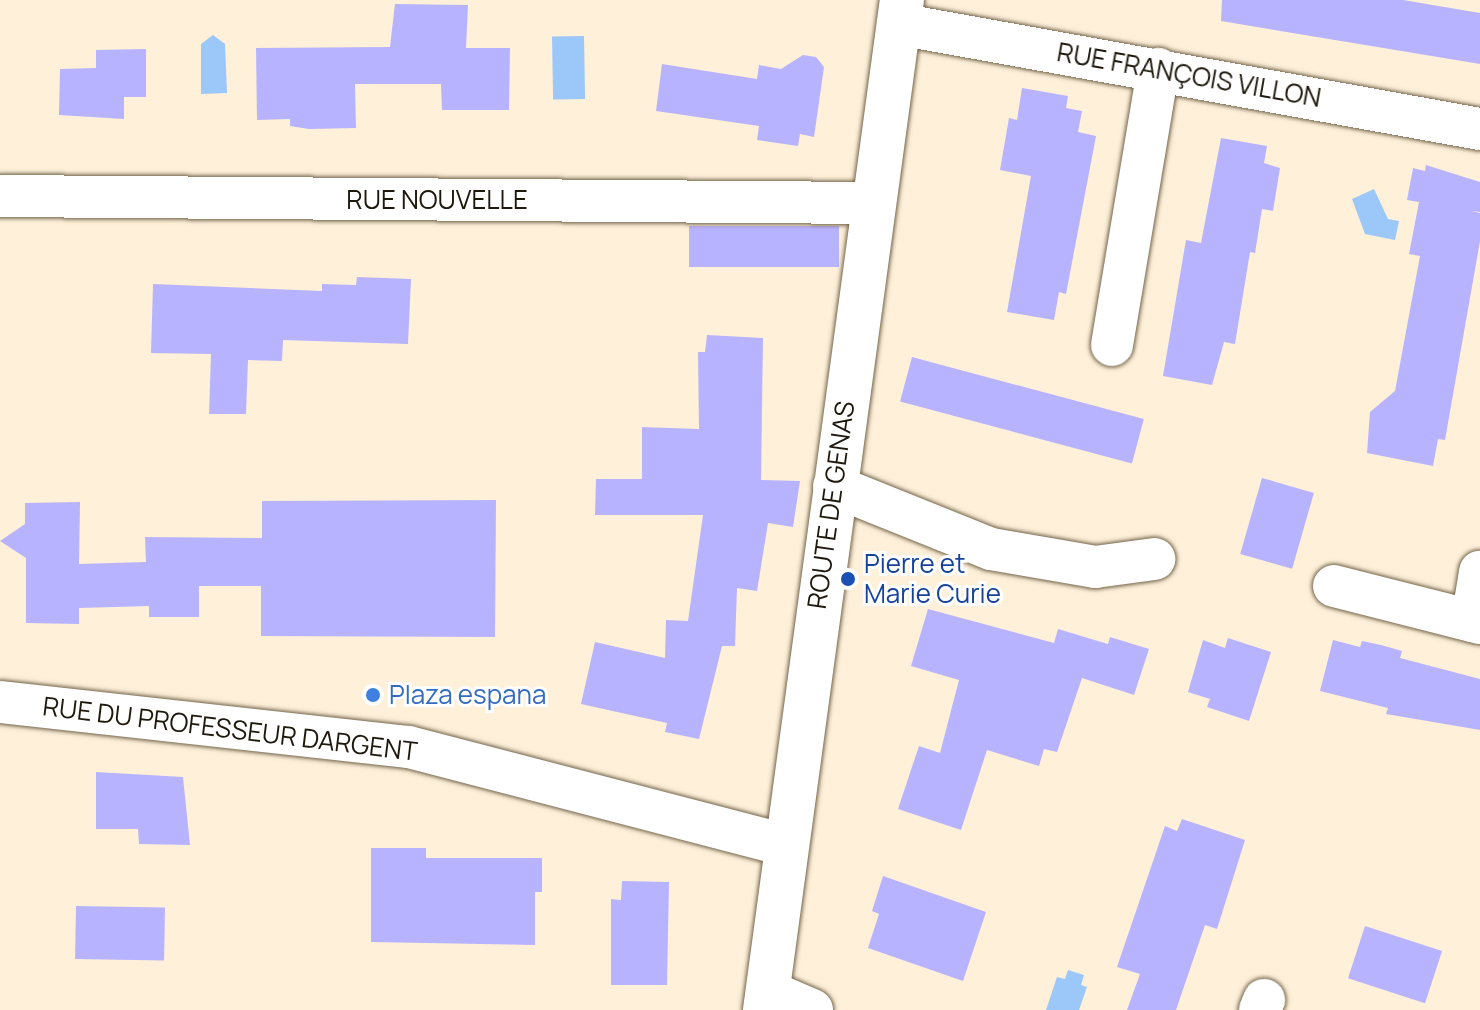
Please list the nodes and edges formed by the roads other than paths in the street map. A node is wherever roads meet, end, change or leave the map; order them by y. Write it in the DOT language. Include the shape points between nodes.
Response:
graph roads {
  1 [pos="900,12"];
  2 [pos="1158,69"];
  3 [pos="1480,129"];
  4 [pos="0,196"];
  5 [pos="874,203"];
  6 [pos="1112,345"];
  7 [pos="834,486"];
  8 [pos="1154,559"];
  9 [pos="1480,572"];
  10 [pos="1334,586"];
  11 [pos="1476,622"];
  12 [pos="0,702"];
  13 [pos="785,845"];
  14 [pos="766,1001"];
  15 [pos="812,1010"];
  1 -- 2 [label="street, RUE FRANÇOIS VILLON"];
  1 -- 5 [label="street, ROUTE DE GENAS"];
  2 -- 3 [label="street, RUE FRANÇOIS VILLON"];
  2 -- 6 [label="street"];
  4 -- 5 [label="street, RUE NOUVELLE"];
  5 -- 7 [label="street, ROUTE DE GENAS"];
  7 -- 8 [label="street" via="991,549 1095,567"];
  7 -- 13 [label="street, ROUTE DE GENAS"];
  9 -- 11 [label="street"];
  10 -- 11 [label="street"];
  12 -- 13 [label="street, RUE DU PROFESSEUR DARGENT" via="409,747"];
  13 -- 14 [label="street, ROUTE DE GENAS"];
  14 -- 15 [label="street"];
}
